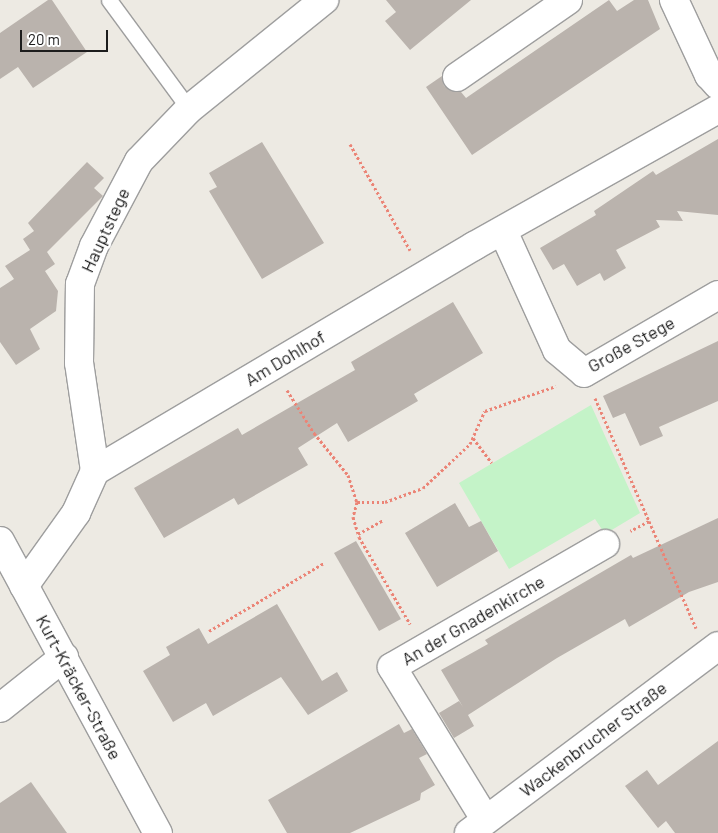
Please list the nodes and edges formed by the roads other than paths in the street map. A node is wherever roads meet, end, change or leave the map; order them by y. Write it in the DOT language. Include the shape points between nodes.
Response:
graph roads {
  1 [pos="109,0"];
  2 [pos="324,0"];
  3 [pos="568,0"];
  4 [pos="674,0"];
  5 [pos="457,77"];
  6 [pos="715,77"];
  7 [pos="189,109"];
  8 [pos="718,109"];
  9 [pos="503,231"];
  10 [pos="718,295"];
  11 [pos="95,471"];
  12 [pos="0,541"];
  13 [pos="605,544"];
  14 [pos="24,586"];
  15 [pos="713,650"];
  16 [pos="64,657"];
  17 [pos="0,708"];
  18 [pos="477,826"];
  19 [pos="158,833"];
  1 -- 7 [label="lane"];
  2 -- 7 [label="street, Hauptstege"];
  3 -- 5 [label="street"];
  4 -- 6 [label="street"];
  7 -- 11 [label="street, Hauptstege" via="139,161 94,246 80,284 79,364"];
  8 -- 9 [label="street"];
  9 -- 10 [label="street, Große Stege" via="557,350 579,369"];
  9 -- 11 [label="street, Am Dohlhof"];
  11 -- 14 [label="street" via="76,513"];
  12 -- 14 [label="street, Kurt-Kräcker-Straße"];
  13 -- 18 [label="street, An der Gnadenkirche" via="392,667"];
  14 -- 16 [label="street, Kurt-Kräcker-Straße"];
  15 -- 18 [label="street, Wackenbrucher Straße"];
  16 -- 17 [label="street"];
  16 -- 19 [label="street, Kurt-Kräcker-Straße"];
}
